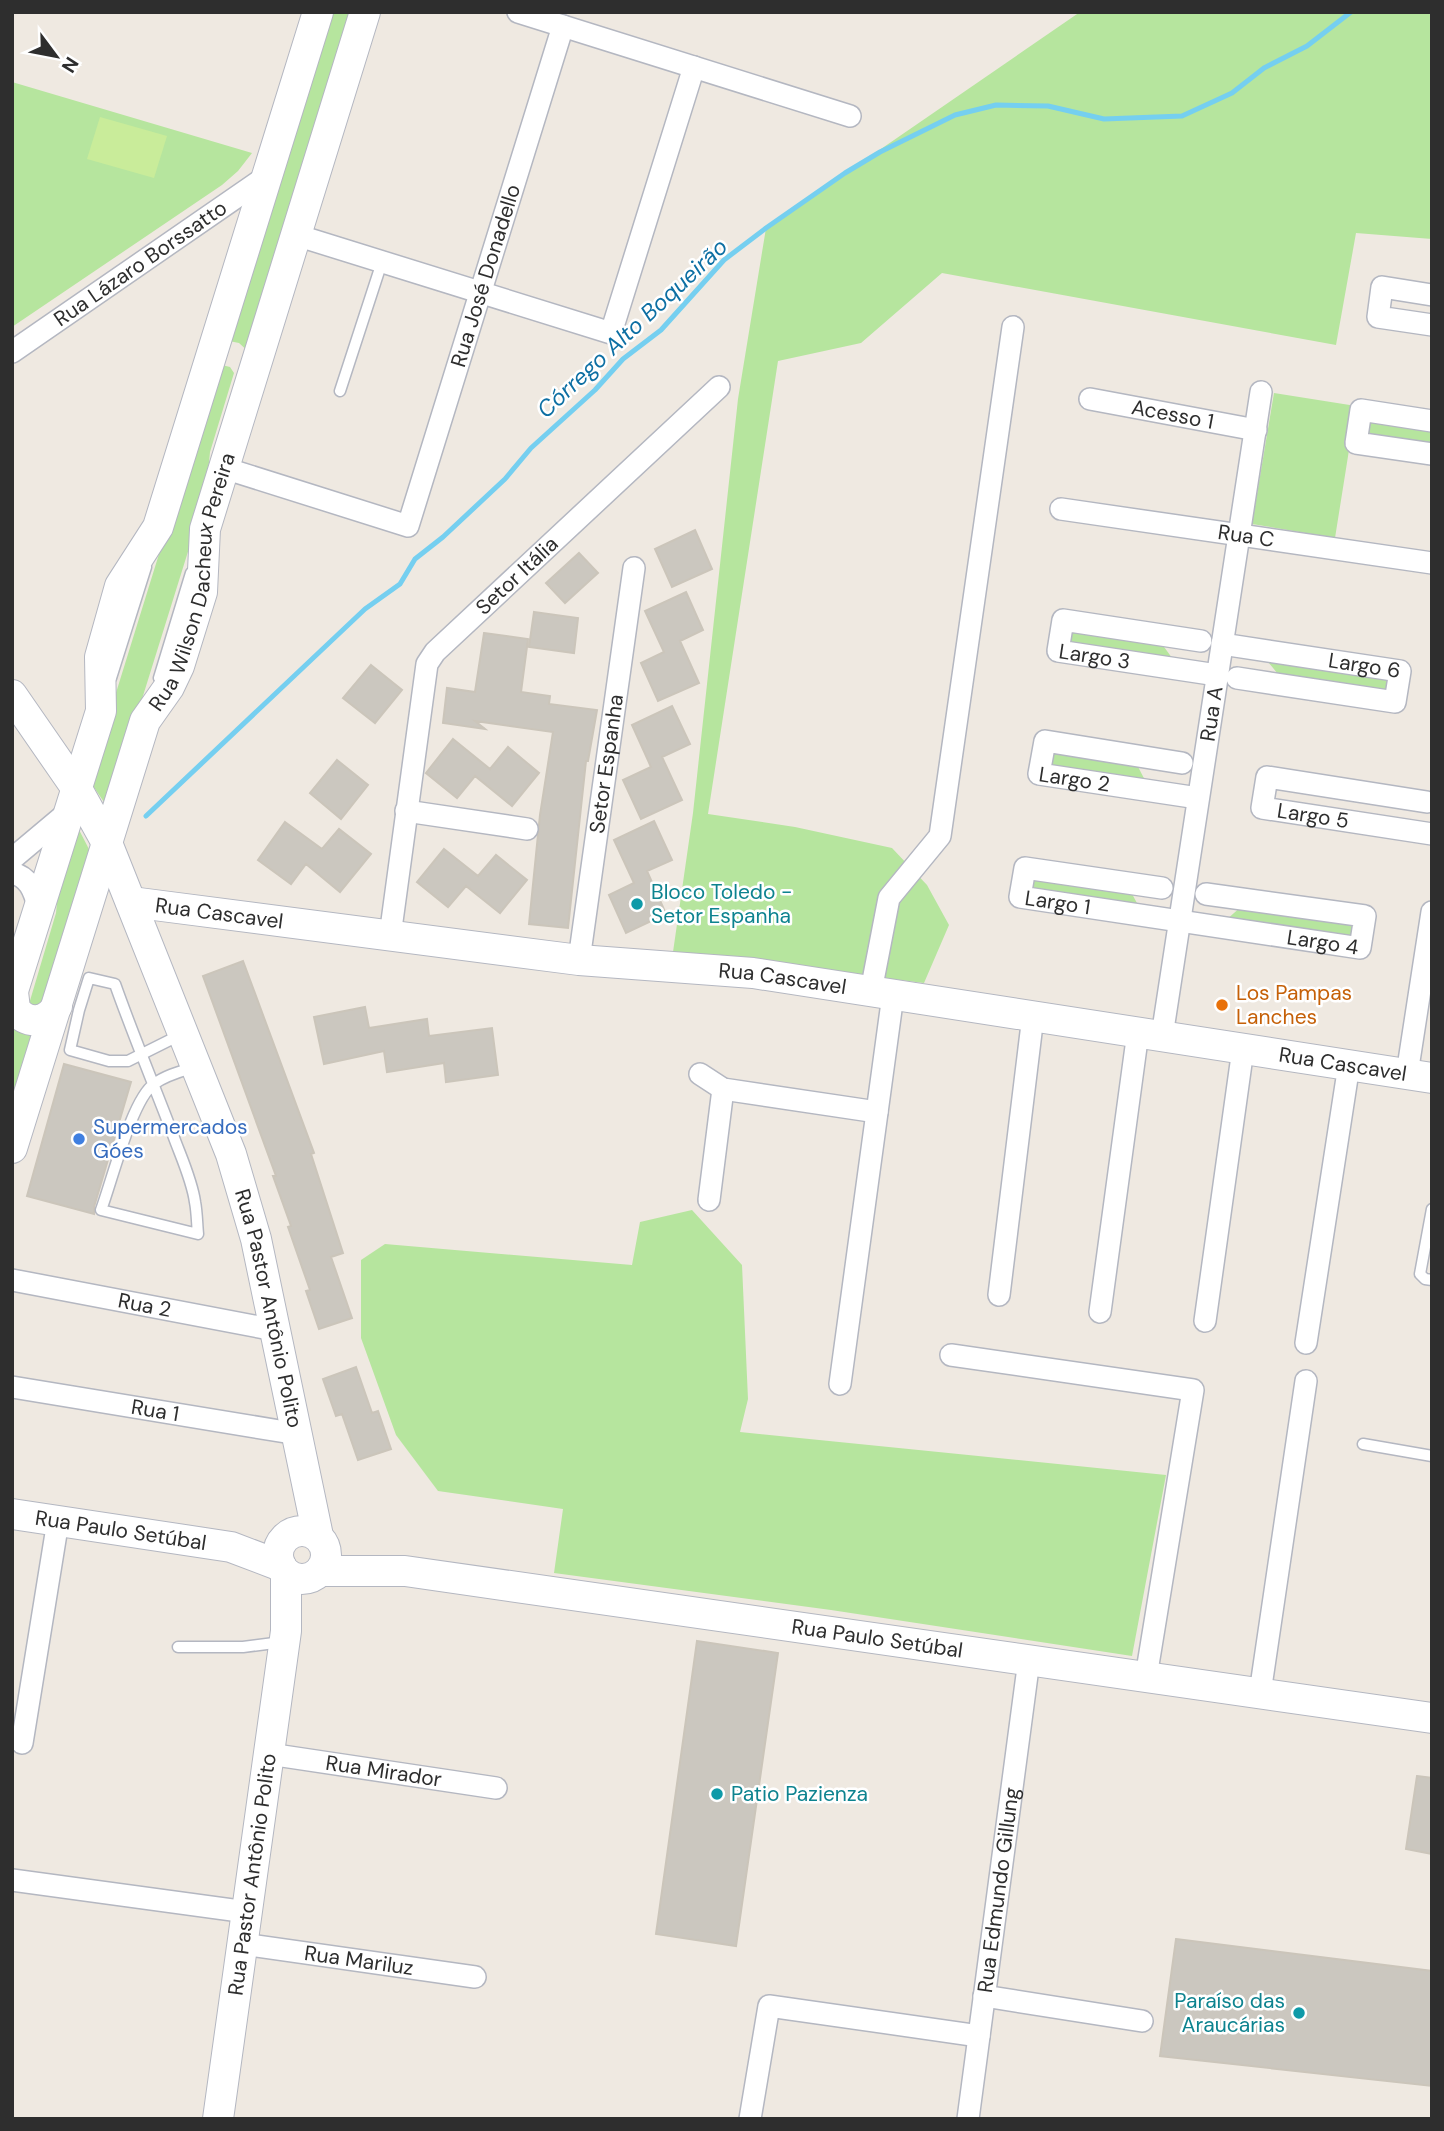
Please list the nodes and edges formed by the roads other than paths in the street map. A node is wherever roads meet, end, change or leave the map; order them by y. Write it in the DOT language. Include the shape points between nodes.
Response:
graph roads {
  1 [pos="318,12"];
  2 [pos="365,12"];
  3 [pos="518,12"];
  4 [pos="563,26"];
  5 [pos="694,67"];
  6 [pos="850,116"];
  7 [pos="267,176"];
  8 [pos="296,235"];
  9 [pos="382,262"];
  10 [pos="480,292"];
  11 [pos="1432,295"];
  12 [pos="1432,325"];
  13 [pos="1013,327"];
  14 [pos="12,352"];
  15 [pos="209,363"];
  16 [pos="251,379"];
  17 [pos="719,387"];
  18 [pos="340,391"];
  19 [pos="1261,392"];
  20 [pos="1090,399"];
  21 [pos="1432,421"];
  22 [pos="1256,430"];
  23 [pos="1432,454"];
  24 [pos="224,468"];
  25 [pos="1061,509"];
  26 [pos="1239,535"];
  27 [pos="1432,563"];
  28 [pos="634,568"];
  29 [pos="1161,635"];
  30 [pos="1212,642"];
  31 [pos="1250,648"];
  32 [pos="1186,670"];
  33 [pos="1227,677"];
  34 [pos="1278,684"];
  35 [pos="12,695"];
  36 [pos="98,721"];
  37 [pos="43,740"];
  38 [pos="1141,757"];
  39 [pos="1182,763"];
  40 [pos="1159,793"];
  41 [pos="1384,795"];
  42 [pos="1198,798"];
  43 [pos="73,800"];
  44 [pos="1427,802"];
  45 [pos="407,811"];
  46 [pos="527,829"];
  47 [pos="1406,830"];
  48 [pos="1432,834"];
  49 [pos="107,844"];
  50 [pos="12,859"];
  51 [pos="12,873"];
  52 [pos="1134,884"];
  53 [pos="1162,888"];
  54 [pos="1206,894"];
  55 [pos="1237,898"];
  56 [pos="39,908"];
  57 [pos="134,911"];
  58 [pos="1432,912"];
  59 [pos="1150,916"];
  60 [pos="1180,921"];
  61 [pos="83,923"];
  62 [pos="1210,926"];
  63 [pos="390,936"];
  64 [pos="1428,956"];
  65 [pos="579,960"];
  66 [pos="13,993"];
  67 [pos="882,993"];
  68 [pos="57,1006"];
  69 [pos="1033,1016"];
  70 [pos="183,1034"];
  71 [pos="1150,1034"];
  72 [pos="1243,1049"];
  73 [pos="143,1056"];
  74 [pos="1349,1065"];
  75 [pos="196,1066"];
  76 [pos="700,1074"];
  77 [pos="1420,1076"];
  78 [pos="154,1084"];
  79 [pos="723,1089"];
  80 [pos="877,1112"];
  81 [pos="12,1148"];
  82 [pos="709,1200"];
  83 [pos="1432,1209"];
  84 [pos="12,1280"];
  85 [pos="1432,1280"];
  86 [pos="999,1295"];
  87 [pos="1100,1312"];
  88 [pos="1205,1321"];
  89 [pos="275,1330"];
  90 [pos="1306,1343"];
  91 [pos="951,1355"];
  92 [pos="1306,1381"];
  93 [pos="840,1384"];
  94 [pos="12,1387"];
  95 [pos="298,1434"];
  96 [pos="1363,1444"];
  97 [pos="1432,1456"];
  98 [pos="303,1472"];
  99 [pos="12,1514"];
  100 [pos="58,1521"];
  101 [pos="294,1561"];
  102 [pos="285,1637"];
  103 [pos="178,1647"];
  104 [pos="1029,1660"];
  105 [pos="1146,1677"];
  106 [pos="1260,1693"];
  107 [pos="1432,1718"];
  108 [pos="22,1743"];
  109 [pos="269,1754"];
  110 [pos="496,1788"];
  111 [pos="12,1880"];
  112 [pos="247,1912"];
  113 [pos="243,1944"];
  114 [pos="475,1977"];
  115 [pos="984,1996"];
  116 [pos="1142,2021"];
  117 [pos="979,2036"];
  118 [pos="218,2119"];
  119 [pos="750,2119"];
  120 [pos="968,2119"];
  1 -- 7 [label="main road"];
  2 -- 8 [label="main road, Rua Wilson Dacheux Pereira"];
  3 -- 4 [label="street"];
  4 -- 5 [label="street"];
  4 -- 10 [label="street, Rua José Donadello"];
  5 -- 6 [label="street"];
  5 -- 10 [label="street" via="611,333"];
  7 -- 14 [label="street, Rua Lázaro Borssatto"];
  7 -- 15 [label="main road"];
  8 -- 9 [label="street"];
  8 -- 16 [label="main road, Rua Wilson Dacheux Pereira"];
  9 -- 10 [label="street"];
  9 -- 18 [label="lane"];
  10 -- 24 [label="street, Rua José Donadello" via="408,526"];
  11 -- 12 [label="street" via="1382,287 1378,317"];
  13 -- 67 [label="street" via="940,836 889,898"];
  15 -- 16 [label="main road" via="219,355 232,356"];
  15 -- 36 [label="main road" via="158,527 120,586 100,657"];
  16 -- 24 [label="main road, Rua Wilson Dacheux Pereira"];
  17 -- 45 [label="street, Setor Itália" via="435,652 424,679"];
  19 -- 22 [label="street, Rua A"];
  20 -- 22 [label="street, Acesso 1"];
  21 -- 23 [label="street" via="1361,410 1356,443"];
  22 -- 26 [label="street, Rua A"];
  24 -- 49 [label="main road, Rua Wilson Dacheux Pereira" via="205,529 202,592 179,666 145,721"];
  25 -- 26 [label="street, Rua C"];
  26 -- 27 [label="street, Rua C"];
  26 -- 30 [label="street, Rua A"];
  28 -- 65 [label="street, Setor Espanha"];
  29 -- 30 [label="street, Largo 3"];
  29 -- 32 [label="street"];
  29 -- 32 [label="street, Largo 3" via="1063,620 1058,651"];
  30 -- 31 [label="street, Largo 6"];
  30 -- 33 [label="street, Rua A"];
  31 -- 34 [label="street"];
  31 -- 34 [label="street, Largo 6" via="1400,671 1395,702"];
  32 -- 33 [label="street, Largo 3"];
  33 -- 34 [label="street, Largo 6"];
  33 -- 42 [label="street, Rua A"];
  35 -- 37 [label="main road, Rua Pastor Antônio Polito"];
  36 -- 37 [label="main road" via="83,739 70,743"];
  36 -- 43 [label="main road"];
  37 -- 43 [label="main road, Rua Pastor Antônio Polito"];
  38 -- 39 [label="street, Largo 2"];
  38 -- 40 [label="street"];
  38 -- 40 [label="street, Largo 2" via="1045,741 1039,774"];
  40 -- 42 [label="street, Largo 2"];
  41 -- 44 [label="street, Largo 5"];
  41 -- 47 [label="street"];
  41 -- 47 [label="street, Largo 5" via="1267,776 1262,808"];
  42 -- 60 [label="street, Rua A"];
  43 -- 49 [label="main road, Rua Pastor Antônio Polito"];
  43 -- 50 [label="street"];
  43 -- 56 [label="main road"];
  45 -- 46 [label="street"];
  45 -- 63 [label="street, Setor Itália"];
  47 -- 48 [label="street, Largo 5"];
  49 -- 57 [label="main road, Rua Pastor Antônio Polito"];
  49 -- 61 [label="main road, Rua Wilson Dacheux Pereira"];
  51 -- 56 [label="street" via="22,875 33,888"];
  52 -- 53 [label="street, Largo 1"];
  52 -- 59 [label="street"];
  52 -- 59 [label="street, Largo 1" via="1024,869 1020,897"];
  54 -- 55 [label="street, Largo 4"];
  55 -- 62 [label="street"];
  55 -- 62 [label="street, Largo 4" via="1365,916 1360,948"];
  56 -- 66 [label="main road"];
  57 -- 61 [label="main road, Rua Cascavel" via="110,912"];
  57 -- 63 [label="main road, Rua Cascavel"];
  57 -- 70 [label="main road, Rua Pastor Antônio Polito"];
  58 -- 64 [label="street"];
  59 -- 60 [label="street, Largo 1"];
  60 -- 62 [label="street, Largo 4"];
  60 -- 71 [label="street, Rua A"];
  61 -- 68 [label="main road, Rua Wilson Dacheux Pereira"];
  63 -- 65 [label="main road, Rua Cascavel"];
  64 -- 77 [label="street"];
  65 -- 67 [label="main road, Rua Cascavel" via="753,973"];
  66 -- 68 [label="main road" via="15,1009 27,1020 48,1017"];
  67 -- 69 [label="main road, Rua Cascavel"];
  67 -- 80 [label="street"];
  68 -- 81 [label="main road, Rua Wilson Dacheux Pereira"];
  69 -- 71 [label="main road, Rua Cascavel"];
  69 -- 86 [label="street"];
  70 -- 73 [label="lane"];
  70 -- 75 [label="main road, Rua Pastor Antônio Polito"];
  71 -- 72 [label="main road, Rua Cascavel"];
  71 -- 87 [label="street, Rua A"];
  72 -- 74 [label="main road, Rua Cascavel"];
  72 -- 88 [label="street"];
  73 -- 73 [label="lane" via="115,984 89,978 69,1050 109,1061"];
  73 -- 78 [label="lane"];
  74 -- 77 [label="main road, Rua Cascavel"];
  74 -- 90 [label="street"];
  75 -- 78 [label="lane"];
  75 -- 89 [label="main road, Rua Pastor Antônio Polito" via="240,1183"];
  76 -- 79 [label="street"];
  78 -- 78 [label="lane" via="144,1093 123,1141 101,1210 198,1234 195,1201"];
  79 -- 80 [label="street"];
  79 -- 82 [label="street"];
  80 -- 93 [label="street"];
  83 -- 85 [label="lane" via="1420,1274"];
  84 -- 89 [label="street, Rua 2"];
  89 -- 95 [label="main road, Rua Pastor Antônio Polito"];
  91 -- 105 [label="street" via="1193,1390"];
  92 -- 106 [label="street"];
  94 -- 95 [label="street, Rua 1"];
  95 -- 98 [label="main road, Rua Pastor Antônio Polito"];
  96 -- 97 [label="lane"];
  98 -- 101 [label="main road, Rua Pastor Antônio Polito" via="294,1518"];
  98 -- 101 [label="main road, Rua Pastor Antônio Polito" via="326,1557"];
  99 -- 100 [label="main road, Rua Paulo Setúbal"];
  100 -- 101 [label="main road, Rua Paulo Setúbal"];
  100 -- 108 [label="street"];
  101 -- 102 [label="main road, Rua Pastor Antônio Polito"];
  101 -- 104 [label="main road, Rua Paulo Setúbal" via="405,1571"];
  102 -- 103 [label="lane" via="243,1647"];
  102 -- 109 [label="main road, Rua Pastor Antônio Polito"];
  104 -- 105 [label="main road, Rua Paulo Setúbal"];
  104 -- 115 [label="street, Rua Edmundo Gillung"];
  105 -- 106 [label="main road, Rua Paulo Setúbal"];
  106 -- 107 [label="main road, Rua Paulo Setúbal"];
  109 -- 110 [label="street, Rua Mirador"];
  109 -- 112 [label="main road, Rua Pastor Antônio Polito"];
  111 -- 112 [label="street"];
  112 -- 113 [label="main road, Rua Pastor Antônio Polito"];
  113 -- 114 [label="street, Rua Mariluz"];
  113 -- 118 [label="main road, Rua Pastor Antônio Polito"];
  115 -- 116 [label="street"];
  115 -- 117 [label="street, Rua Edmundo Gillung"];
  117 -- 119 [label="street" via="769,2006"];
  117 -- 120 [label="street, Rua Edmundo Gillung"];
}
